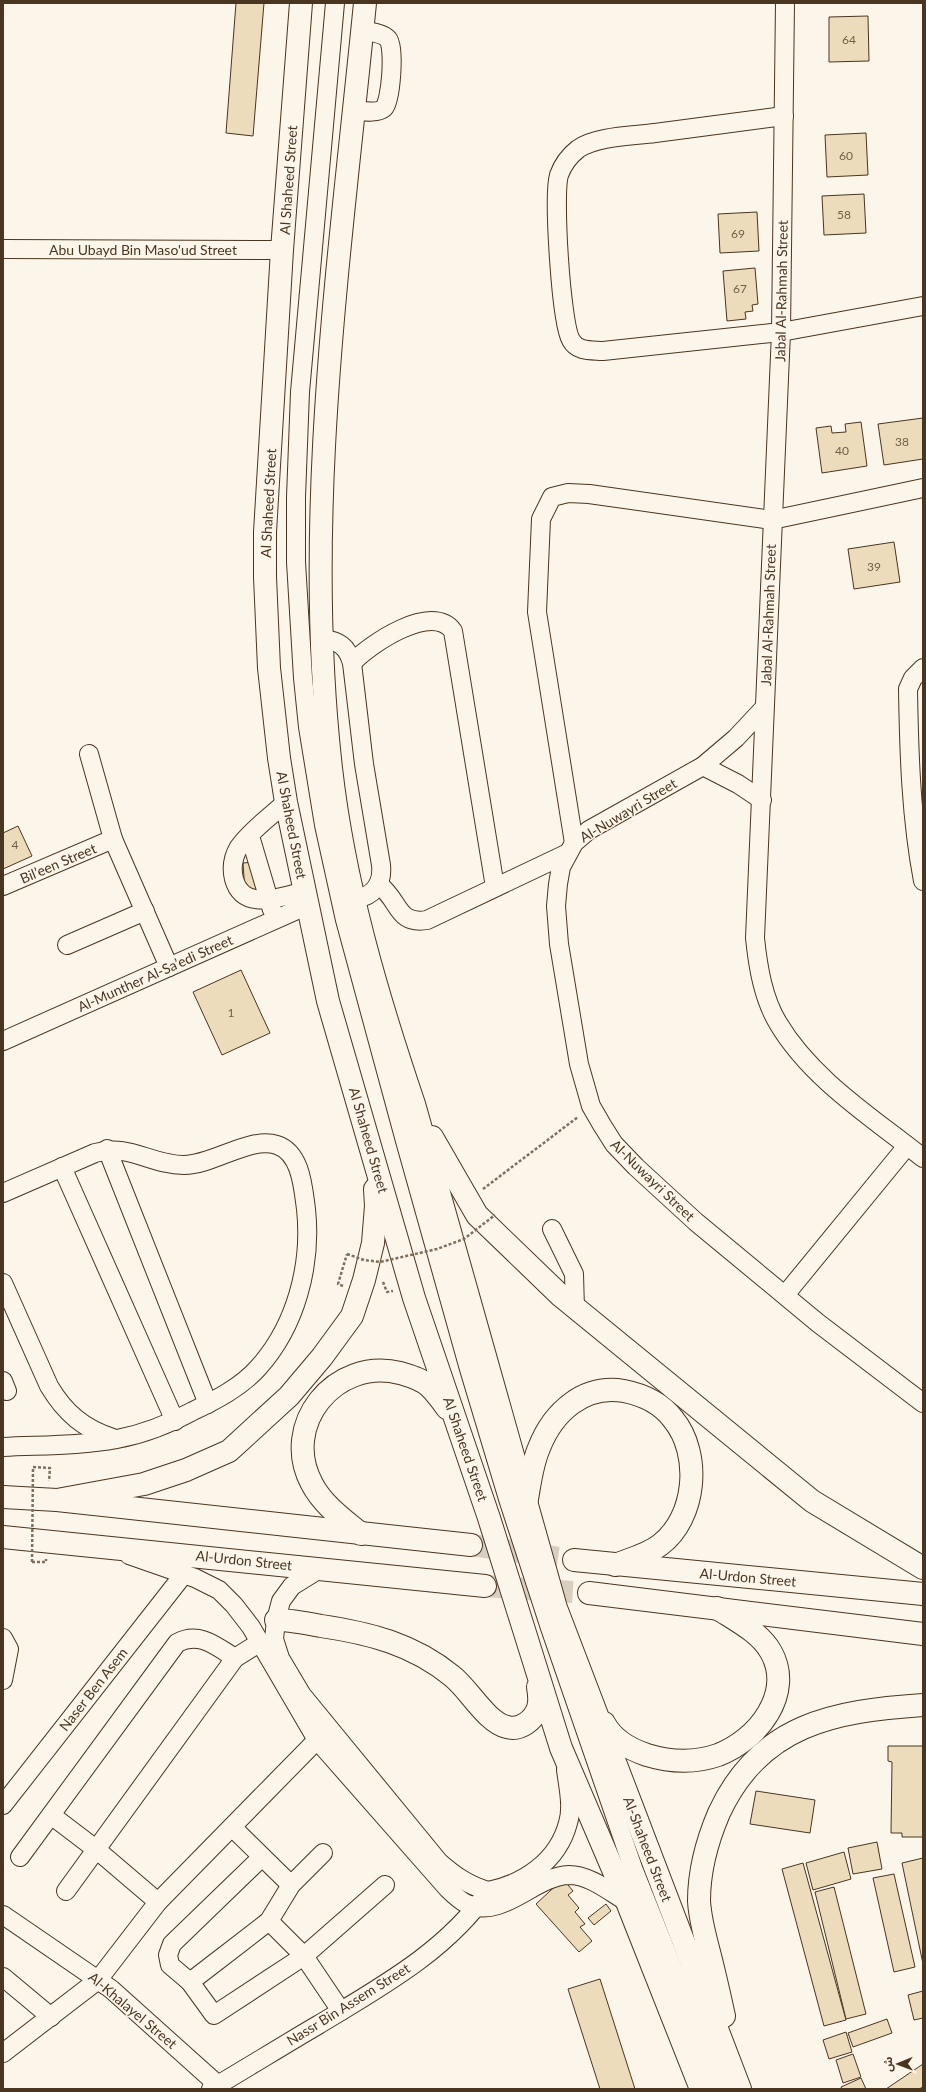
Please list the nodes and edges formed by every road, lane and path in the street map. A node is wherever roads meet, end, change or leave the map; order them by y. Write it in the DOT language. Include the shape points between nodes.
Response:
graph roads {
  1 [pos="301,3"];
  2 [pos="327,3"];
  3 [pos="335,3"];
  4 [pos="365,3"];
  5 [pos="785,3"];
  6 [pos="362,30"];
  7 [pos="354,110"];
  8 [pos="784,116"];
  9 [pos="3,249"];
  10 [pos="282,250"];
  11 [pos="923,306"];
  12 [pos="781,332"];
  13 [pos="923,488"];
  14 [pos="772,520"];
  15 [pos="323,639"];
  16 [pos="352,663"];
  17 [pos="923,668"];
  18 [pos="764,708"];
  19 [pos="89,754"];
  20 [pos="703,766"];
  21 [pos="762,800"];
  22 [pos="286,802"];
  23 [pos="250,836"];
  24 [pos="113,839"];
  25 [pos="571,848"];
  26 [pos="923,881"];
  27 [pos="379,885"];
  28 [pos="3,886"];
  29 [pos="495,887"];
  30 [pos="306,898"];
  31 [pos="355,899"];
  32 [pos="268,900"];
  33 [pos="144,911"];
  34 [pos="274,919"];
  35 [pos="67,945"];
  36 [pos="168,967"];
  37 [pos="3,1041"];
  38 [pos="414,1104"];
  39 [pos="591,1106"];
  40 [pos="366,1131"];
  41 [pos="907,1146"];
  42 [pos="107,1149"];
  43 [pos="923,1158"];
  44 [pos="62,1167"];
  45 [pos="479,1191"];
  46 [pos="3,1193"];
  47 [pos="495,1215"];
  48 [pos="552,1229"];
  49 [pos="3,1283"];
  50 [pos="338,1284"];
  51 [pos="785,1295"];
  52 [pos="575,1308"];
  53 [pos="923,1403"];
  54 [pos="208,1404"];
  55 [pos="175,1421"];
  56 [pos="116,1439"];
  57 [pos="3,1447"];
  58 [pos="469,1457"];
  59 [pos="50,1468"];
  60 [pos="3,1497"];
  61 [pos="57,1500"];
  62 [pos="526,1504"];
  63 [pos="361,1534"];
  64 [pos="3,1537"];
  65 [pos="471,1545"];
  66 [pos="103,1546"];
  67 [pos="574,1560"];
  68 [pos="46,1562"];
  69 [pos="615,1565"];
  70 [pos="320,1568"];
  71 [pos="923,1568"];
  72 [pos="184,1574"];
  73 [pos="485,1586"];
  74 [pos="589,1593"];
  75 [pos="923,1594"];
  76 [pos="717,1608"];
  77 [pos="276,1620"];
  78 [pos="252,1627"];
  79 [pos="923,1634"];
  80 [pos="3,1638"];
  81 [pos="259,1643"];
  82 [pos="235,1658"];
  83 [pos="537,1674"];
  84 [pos="3,1680"];
  85 [pos="591,1700"];
  86 [pos="923,1705"];
  87 [pos="317,1740"];
  88 [pos="561,1748"];
  89 [pos="3,1805"];
  90 [pos="51,1815"];
  91 [pos="232,1827"];
  92 [pos="97,1850"];
  93 [pos="323,1854"];
  94 [pos="20,1857"];
  95 [pos="262,1857"];
  96 [pos="291,1885"];
  97 [pos="385,1885"];
  98 [pos="488,1890"];
  99 [pos="66,1891"];
  100 [pos="158,1902"];
  101 [pos="627,1902"];
  102 [pos="476,1908"];
  103 [pos="3,1915"];
  104 [pos="269,1921"];
  105 [pos="304,1956"];
  106 [pos="3,1977"];
  107 [pos="98,1980"];
  108 [pos="190,1982"];
  109 [pos="341,2011"];
  110 [pos="51,2017"];
  111 [pos="3,2053"];
  112 [pos="224,2085"];
  113 [pos="701,2089"];
  114 [pos="712,2089"];
  115 [pos="722,2089"];
  116 [pos="741,2089"];
  1 -- 10 [label="highway, Al Shaheed Street"];
  2 -- 114 [label="street" via="304,240 288,498 289,614 306,778 333,907 483,1447 606,1819"];
  3 -- 115 [label="street" via="301,384 296,497 296,562 303,678 324,825 345,920 403,1133 508,1499 628,1853"];
  4 -- 6 [label="highway"];
  5 -- 8 [label="street, Jabal Al-Rahmah Street"];
  6 -- 7 [label="highway"];
  6 -- 7 [label="street" via="386,37 391,43 388,98 385,107 377,111"];
  7 -- 15 [label="highway" via="324,425 321,510"];
  8 -- 12 [label="street, Jabal Al-Rahmah Street"];
  8 -- 12 [label="street" via="594,142 579,148 566,160 559,176 557,197 563,309 571,342 580,349 604,351"];
  9 -- 10 [label="street, Abu Ubayd Bin Maso'ud Street"];
  10 -- 22 [label="highway, Al Shaheed Street" via="265,532 265,577 272,705"];
  11 -- 12 [label="street"];
  12 -- 14 [label="street, Jabal Al-Rahmah Street"];
  13 -- 14 [label="street"];
  14 -- 18 [label="street, Jabal Al-Rahmah Street"];
  14 -- 25 [label="street" via="589,494 552,497 541,519 537,612"];
  15 -- 16 [label="street" via="337,641 344,646"];
  15 -- 31 [label="highway" via="324,690 331,770 337,814"];
  16 -- 27 [label="street" via="364,764 381,865"];
  16 -- 29 [label="street" via="374,642 402,629 437,620 444,621 453,630"];
  17 -- 26 [label="street" via="913,678 908,689 910,775"];
  18 -- 20 [label="street, Al-Nuwayri Street" via="736,738"];
  18 -- 21 [label="street, Jabal Al-Rahmah Street"];
  19 -- 24 [label="street"];
  20 -- 21 [label="street"];
  20 -- 25 [label="street, Al-Nuwayri Street" via="589,830"];
  21 -- 41 [label="street, Jabal Al-Rahmah Street" via="755,938 758,969 777,1023 822,1078"];
  22 -- 23 [label="street"];
  22 -- 30 [label="highway, Al Shaheed Street"];
  23 -- 32 [label="street"];
  23 -- 32 [label="street" via="233,858 232,872 236,885 244,896 255,900"];
  24 -- 28 [label="street, Bil’een Street"];
  24 -- 33 [label="street"];
  25 -- 29 [label="street"];
  25 -- 39 [label="street, Al-Nuwayri Street" via="561,867 558,884 558,944 579,1064"];
  27 -- 29 [label="street" via="393,898 401,914 408,920 417,922 427,920"];
  27 -- 31 [label="street" via="373,893"];
  30 -- 32 [label="street"];
  30 -- 34 [label="street, Al-Munther Al-Sa’edi Street"];
  30 -- 40 [label="highway, Al Shaheed Street" via="328,1001"];
  31 -- 38 [label="highway" via="390,1032"];
  32 -- 34 [label="street"];
  33 -- 35 [label="street"];
  33 -- 36 [label="street"];
  34 -- 36 [label="street, Al-Munther Al-Sa’edi Street"];
  36 -- 37 [label="street, Al-Munther Al-Sa’edi Street"];
  38 -- 52 [label="highway" via="476,1215"];
  38 -- 62 [label="highway"];
  39 -- 45 [label="path"];
  39 -- 51 [label="street, Al-Nuwayri Street" via="614,1144 636,1167 696,1222"];
  40 -- 58 [label="highway, Al Shaheed Street" via="414,1298"];
  40 -- 61 [label="highway" via="376,1206 373,1243 352,1316 322,1357 289,1396 228,1451 186,1470 144,1484"];
  41 -- 43 [label="street, Jabal Al-Rahmah Street"];
  41 -- 51 [label="street"];
  42 -- 44 [label="street"];
  42 -- 54 [label="street"];
  42 -- 54 [label="street" via="121,1149 167,1164 185,1165 203,1163 263,1143 275,1144 293,1157 303,1188 307,1222 306,1256 300,1289 290,1319 276,1345 257,1369 234,1388"];
  44 -- 46 [label="street"];
  44 -- 55 [label="street"];
  47 -- 50 [label="path, bridge" via="464,1238 437,1249 380,1262 346,1254"];
  48 -- 52 [label="street" via="574,1274"];
  49 -- 56 [label="street" via="58,1402 84,1426"];
  51 -- 53 [label="street, Al-Nuwayri Street"];
  52 -- 71 [label="highway" via="812,1501"];
  54 -- 55 [label="street"];
  55 -- 56 [label="street" via="146,1432"];
  56 -- 57 [label="street"];
  58 -- 63 [label="highway" via="454,1420 440,1399 429,1386 414,1376 374,1370 354,1374 337,1383 312,1410 303,1443 304,1464 312,1484 322,1498"];
  58 -- 83 [label="highway"];
  59 -- 68 [label="path, bridge" via="33,1467 32,1562"];
  60 -- 61 [label="highway"];
  61 -- 63 [label="highway"];
  62 -- 69 [label="highway" via="538,1448 567,1406 584,1395 606,1389 636,1393 655,1402 674,1419 684,1437 692,1476 688,1503 677,1526 660,1545"];
  62 -- 85 [label="highway, Al-Shaheed Street" via="556,1608"];
  63 -- 65 [label="highway"];
  64 -- 66 [label="highway, Al-Urdon Street"];
  66 -- 70 [label="highway, Al-Urdon Street"];
  66 -- 72 [label="street"];
  67 -- 69 [label="highway, Al-Urdon Street"];
  69 -- 75 [label="highway, Al-Urdon Street"];
  70 -- 73 [label="highway, Al-Urdon Street"];
  70 -- 77 [label="street" via="292,1586 281,1601"];
  72 -- 78 [label="street" via="219,1590"];
  72 -- 89 [label="street, Naser Ben Asem"];
  74 -- 76 [label="highway"];
  76 -- 79 [label="highway"];
  76 -- 85 [label="highway" via="757,1636 770,1650 777,1666 779,1684 773,1705 751,1734 719,1754 702,1759 680,1761 654,1757 632,1750 618,1740 608,1730"];
  77 -- 78 [label="street"];
  77 -- 83 [label="highway" via="355,1630 402,1644 453,1676 492,1718 506,1727 517,1728 531,1720 538,1708"];
  77 -- 98 [label="street" via="274,1639 280,1658 302,1695 439,1862 471,1886"];
  78 -- 81 [label="street"];
  80 -- 84 [label="street" via="9,1649"];
  81 -- 82 [label="street"];
  81 -- 87 [label="street"];
  82 -- 90 [label="street" via="207,1640 185,1638 177,1643"];
  82 -- 92 [label="street"];
  83 -- 88 [label="highway"];
  85 -- 116 [label="highway, Al-Shaheed Street"];
  86 -- 116 [label="highway" via="845,1714 814,1723 776,1741 758,1756 740,1777 712,1829 704,1854 699,1902"];
  87 -- 91 [label="street"];
  87 -- 102 [label="street" via="448,1889 465,1903"];
  88 -- 98 [label="street" via="570,1804 569,1823 558,1846 546,1862 523,1879 502,1888"];
  88 -- 101 [label="highway"];
  90 -- 92 [label="street"];
  90 -- 94 [label="street"];
  91 -- 95 [label="street"];
  91 -- 100 [label="street"];
  92 -- 99 [label="street"];
  92 -- 100 [label="street"];
  93 -- 96 [label="street"];
  95 -- 96 [label="street"];
  95 -- 108 [label="street" via="172,1944 168,1955 170,1965"];
  96 -- 104 [label="street"];
  97 -- 105 [label="street"];
  98 -- 102 [label="street, Nassr Bin Assem Street"];
  100 -- 107 [label="street"];
  101 -- 102 [label="street" via="591,1880 570,1875 550,1880 489,1908"];
  101 -- 113 [label="highway"];
  102 -- 109 [label="street, Nassr Bin Assem Street" via="448,1937 418,1961"];
  103 -- 107 [label="street, Al-Khalayel Street"];
  104 -- 105 [label="street"];
  104 -- 108 [label="street"];
  105 -- 108 [label="street" via="214,2015"];
  105 -- 109 [label="street"];
  106 -- 110 [label="street"];
  107 -- 110 [label="street"];
  107 -- 112 [label="street, Al-Khalayel Street"];
  109 -- 112 [label="street, Nassr Bin Assem Street"];
  110 -- 111 [label="street"];
}
